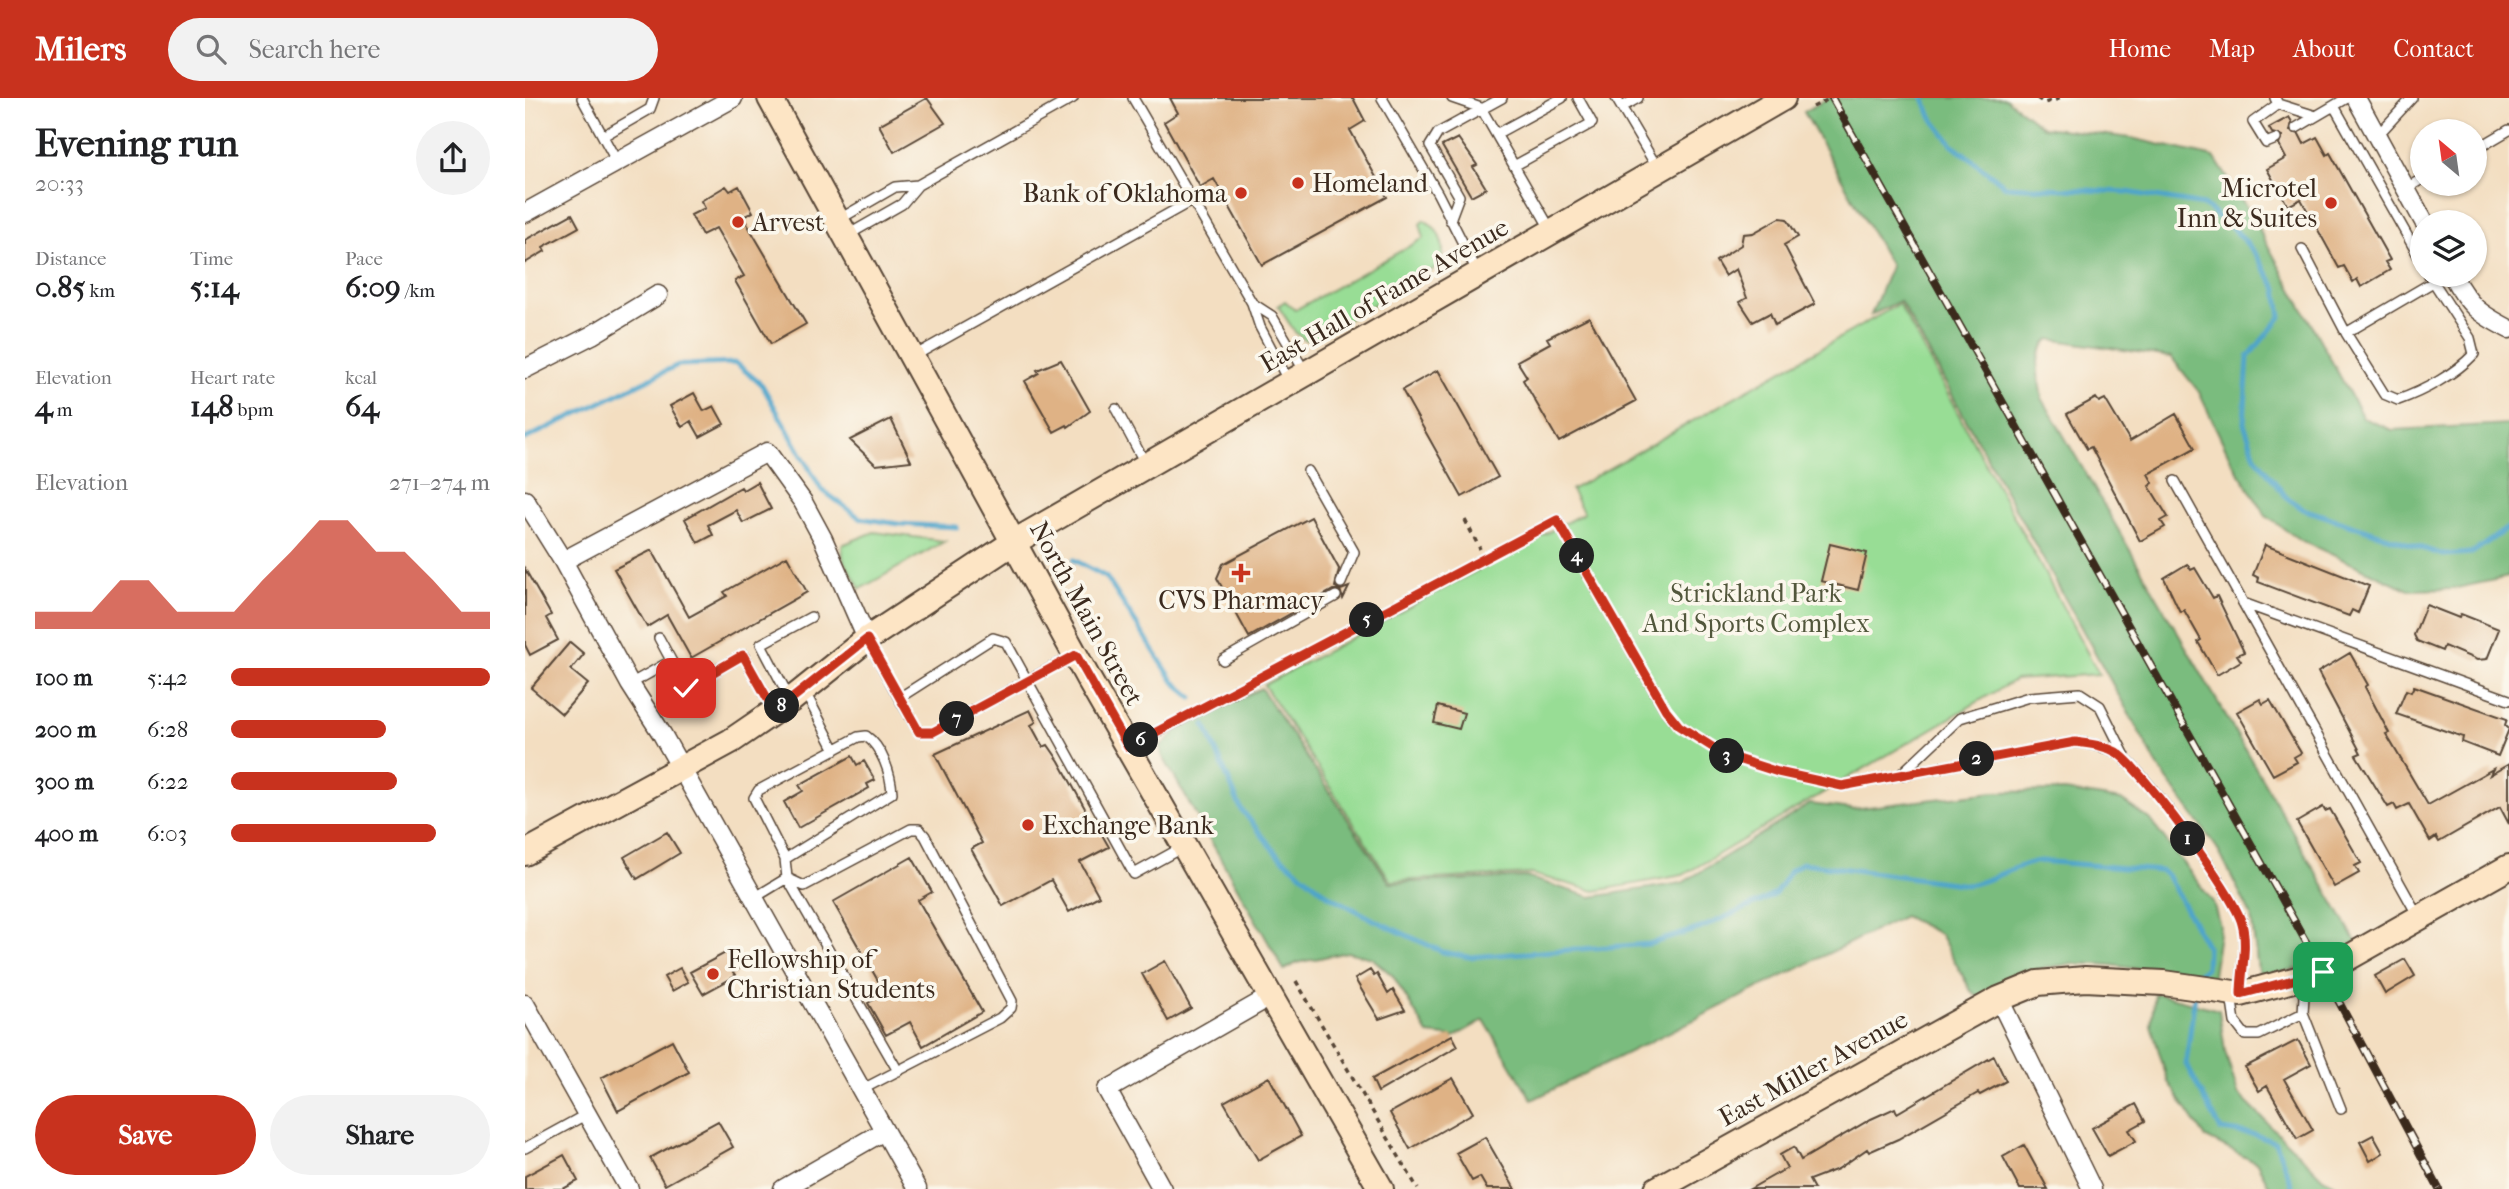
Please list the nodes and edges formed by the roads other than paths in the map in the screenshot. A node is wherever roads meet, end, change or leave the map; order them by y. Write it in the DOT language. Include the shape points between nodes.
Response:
graph roads {
  1 [pos="582,98"];
  2 [pos="654,98"];
  3 [pos="733,98"];
  4 [pos="770,98"];
  5 [pos="1073,98"];
  6 [pos="1133,98"];
  7 [pos="1382,98"];
  8 [pos="1452,98"];
  9 [pos="1501,98"];
  10 [pos="1562,98"];
  11 [pos="1578,98"];
  12 [pos="1616,98"];
  13 [pos="1638,98"];
  14 [pos="1783,98"];
  15 [pos="2347,98"];
  16 [pos="2356,98"];
  17 [pos="2412,98"];
  18 [pos="2277,101"];
  19 [pos="2334,106"];
  20 [pos="1622,107"];
  21 [pos="1481,108"];
  22 [pos="2316,116"];
  23 [pos="2295,128"];
  24 [pos="2509,130"];
  25 [pos="1496,134"];
  26 [pos="603,136"];
  27 [pos="2377,136"];
  28 [pos="2276,139"];
  29 [pos="2487,143"];
  30 [pos="617,162"];
  31 [pos="1514,166"];
  32 [pos="1658,171"];
  33 [pos="918,185"];
  34 [pos="2410,186"];
  35 [pos="2405,189"];
  36 [pos="1193,200"];
  37 [pos="2417,210"];
  38 [pos="525,213"];
  39 [pos="1450,220"];
  40 [pos="841,229"];
  41 [pos="1552,233"];
  42 [pos="2410,241"];
  43 [pos="2302,249"];
  44 [pos="1479,275"];
  45 [pos="2418,287"];
  46 [pos="2438,287"];
  47 [pos="2459,287"];
  48 [pos="658,295"];
  49 [pos="1252,303"];
  50 [pos="2509,329"];
  51 [pos="2346,333"];
  52 [pos="912,357"];
  53 [pos="525,369"];
  54 [pos="1298,379"];
  55 [pos="1116,409"];
  56 [pos="1147,466"];
  57 [pos="1308,471"];
  58 [pos="2175,481"];
  59 [pos="527,508"];
  60 [pos="1014,542"];
  61 [pos="563,561"];
  62 [pos="1341,583"];
  63 [pos="1336,596"];
  64 [pos="2243,603"];
  65 [pos="811,617"];
  66 [pos="659,638"];
  67 [pos="867,639"];
  68 [pos="1076,655"];
  69 [pos="1223,660"];
  70 [pos="671,661"];
  71 [pos="1026,681"];
  72 [pos="630,684"];
  73 [pos="899,698"];
  74 [pos="2509,700"];
  75 [pos="790,701"];
  76 [pos="1128,747"];
  77 [pos="835,750"];
  78 [pos="2129,764"];
  79 [pos="680,767"];
  80 [pos="1900,775"];
  81 [pos="1185,846"];
  82 [pos="525,853"];
  83 [pos="785,859"];
  84 [pos="2509,867"];
  85 [pos="787,878"];
  86 [pos="754,898"];
  87 [pos="2419,917"];
  88 [pos="2299,981"];
  89 [pos="2236,994"];
  90 [pos="1271,996"];
  91 [pos="1999,999"];
  92 [pos="525,1004"];
  93 [pos="2303,1013"];
  94 [pos="898,1071"];
  95 [pos="861,1090"];
  96 [pos="2341,1109"];
  97 [pos="587,1114"];
  98 [pos="884,1131"];
  99 [pos="525,1148"];
  100 [pos="629,1189"];
  101 [pos="783,1189"];
  102 [pos="917,1189"];
  103 [pos="1162,1189"];
  104 [pos="1381,1189"];
  105 [pos="1657,1189"];
  106 [pos="2092,1189"];
  1 -- 26 [label="lane"];
  2 -- 26 [label="lane" via="650,109"];
  3 -- 30 [label="street"];
  4 -- 40 [label="main road, North Main Street"];
  5 -- 33 [label="lane"];
  6 -- 36 [label="lane"];
  7 -- 39 [label="lane"];
  8 -- 21 [label="lane"];
  9 -- 21 [label="lane"];
  10 -- 25 [label="lane"];
  11 -- 31 [label="lane" via="1592,123"];
  12 -- 20 [label="lane"];
  13 -- 20 [label="lane"];
  14 -- 32 [label="main road, East Hall of Fame Avenue"];
  15 -- 19 [label="lane"];
  16 -- 27 [label="street"];
  17 -- 27 [label="lane"];
  18 -- 22 [label="lane"];
  18 -- 28 [label="lane" via="2253,122 2266,143"];
  19 -- 22 [label="lane"];
  19 -- 42 [label="lane"];
  20 -- 32 [label="lane"];
  21 -- 25 [label="lane"];
  21 -- 39 [label="lane" via="1438,133 1430,146 1459,196"];
  22 -- 23 [label="lane"];
  24 -- 29 [label="lane"];
  25 -- 31 [label="lane"];
  26 -- 30 [label="lane"];
  27 -- 35 [label="street"];
  30 -- 38 [label="street"];
  31 -- 41 [label="lane"];
  32 -- 41 [label="main road, East Hall of Fame Avenue"];
  33 -- 40 [label="lane" via="902,204"];
  33 -- 40 [label="lane" via="895,187"];
  34 -- 35 [label="lane"];
  35 -- 37 [label="street"];
  36 -- 49 [label="lane"];
  36 -- 52 [label="lane"];
  39 -- 44 [label="lane"];
  40 -- 52 [label="main road, North Main Street"];
  41 -- 44 [label="main road, East Hall of Fame Avenue"];
  43 -- 51 [label="lane"];
  44 -- 54 [label="main road, East Hall of Fame Avenue"];
  45 -- 51 [label="lane"];
  46 -- 51 [label="lane" via="2470,338 2474,354 2424,388 2398,400 2384,394"];
  47 -- 50 [label="street" via="2482,316"];
  48 -- 53 [label="street"];
  49 -- 54 [label="lane" via="1259,327"];
  49 -- 54 [label="lane" via="1272,316"];
  52 -- 60 [label="main road, North Main Street"];
  54 -- 56 [label="main road, East Hall of Fame Avenue"];
  55 -- 56 [label="lane"];
  56 -- 60 [label="main road, East Hall of Fame Avenue"];
  57 -- 62 [label="lane" via="1354,552"];
  58 -- 64 [label="lane"];
  59 -- 61 [label="street"];
  60 -- 67 [label="main road, East Hall of Fame Avenue"];
  60 -- 68 [label="main road, North Main Street"];
  61 -- 67 [label="street" via="767,452 823,539"];
  61 -- 72 [label="street"];
  63 -- 69 [label="lane"];
  64 -- 74 [label="lane"];
  64 -- 87 [label="lane"];
  65 -- 75 [label="lane" via="761,645"];
  66 -- 70 [label="lane"];
  67 -- 73 [label="lane"];
  67 -- 75 [label="main road, East Hall of Fame Avenue"];
  68 -- 71 [label="lane"];
  68 -- 76 [label="main road, North Main Street"];
  70 -- 72 [label="lane"];
  70 -- 75 [label="lane" via="686,688 743,655"];
  71 -- 73 [label="lane" via="933,732 919,732"];
  71 -- 73 [label="lane" via="1006,642 993,638"];
  71 -- 81 [label="lane" via="1134,874"];
  72 -- 79 [label="street"];
  75 -- 77 [label="lane"];
  75 -- 79 [label="main road, East Hall of Fame Avenue" via="731,741"];
  76 -- 80 [label="lane" via="1557,520 1679,726 1725,755 1778,772 1842,786"];
  76 -- 81 [label="main road, North Main Street"];
  77 -- 83 [label="lane" via="759,790 754,798"];
  77 -- 83 [label="lane" via="858,737 872,740 887,768 893,793"];
  78 -- 80 [label="lane" via="2117,752 2075,742"];
  78 -- 80 [label="lane" via="2100,706 2080,693 2029,697 1960,718"];
  78 -- 89 [label="lane" via="2151,785 2227,893 2242,924"];
  79 -- 82 [label="main road, East Hall of Fame Avenue"];
  79 -- 86 [label="street"];
  81 -- 90 [label="main road, North Main Street"];
  83 -- 85 [label="lane"];
  84 -- 87 [label="main road, East Miller Avenue"];
  85 -- 86 [label="lane"];
  85 -- 94 [label="lane"];
  85 -- 94 [label="lane" via="804,886 911,829 919,829 925,836 1011,1008"];
  86 -- 95 [label="street"];
  87 -- 88 [label="main road, East Miller Avenue"];
  88 -- 89 [label="main road, East Miller Avenue"];
  88 -- 93 [label="lane"];
  89 -- 91 [label="main road, East Miller Avenue" via="2164,983 2060,980 2038,983"];
  89 -- 93 [label="lane" via="2235,1023 2245,1035 2259,1035"];
  90 -- 103 [label="street" via="1107,1090"];
  90 -- 104 [label="main road, North Main Street"];
  91 -- 105 [label="main road, East Miller Avenue"];
  91 -- 106 [label="street"];
  92 -- 97 [label="street"];
  93 -- 96 [label="lane"];
  94 -- 95 [label="lane"];
  95 -- 98 [label="street"];
  97 -- 99 [label="lane"];
  97 -- 100 [label="street"];
  98 -- 101 [label="street"];
  98 -- 102 [label="street"];
}
